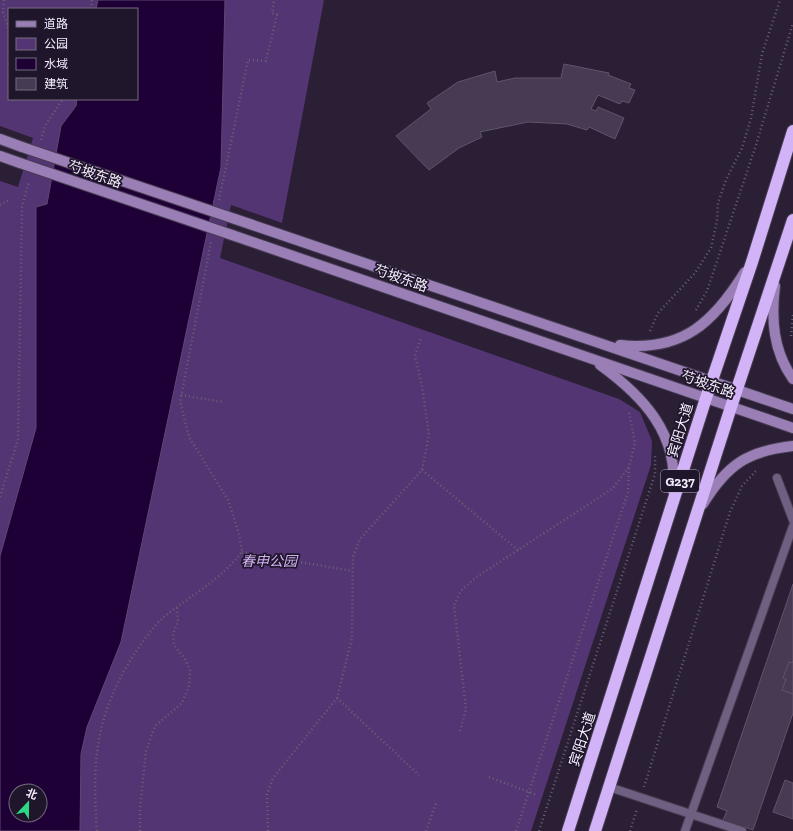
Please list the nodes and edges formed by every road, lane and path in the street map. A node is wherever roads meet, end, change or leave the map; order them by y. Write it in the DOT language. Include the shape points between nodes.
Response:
graph roads {
  1 [pos="4,0"];
  2 [pos="274,0"];
  3 [pos="780,0"];
  4 [pos="793,23"];
  5 [pos="8,27"];
  6 [pos="62,100"];
  7 [pos="793,131"];
  8 [pos="0,139"];
  9 [pos="40,141"];
  10 [pos="0,156"];
  11 [pos="30,178"];
  12 [pos="10,200"];
  13 [pos="219,201"];
  14 [pos="0,205"];
  15 [pos="793,220"];
  16 [pos="211,240"];
  17 [pos="752,262"];
  18 [pos="776,274"];
  19 [pos="694,314"];
  20 [pos="649,333"];
  21 [pos="420,338"];
  22 [pos="599,342"];
  23 [pos="592,359"];
  24 [pos="793,379"];
  25 [pos="712,380"];
  26 [pos="737,389"];
  27 [pos="181,395"];
  28 [pos="706,398"];
  29 [pos="223,402"];
  30 [pos="731,407"];
  31 [pos="793,409"];
  32 [pos="629,412"];
  33 [pos="793,428"];
  34 [pos="793,446"];
  35 [pos="655,447"];
  36 [pos="763,467"];
  37 [pos="629,468"];
  38 [pos="422,470"];
  39 [pos="777,478"];
  40 [pos="0,497"];
  41 [pos="671,509"];
  42 [pos="697,514"];
  43 [pos="793,520"];
  44 [pos="793,526"];
  45 [pos="518,550"];
  46 [pos="242,552"];
  47 [pos="352,571"];
  48 [pos="177,608"];
  49 [pos="337,698"];
  50 [pos="460,731"];
  51 [pos="419,775"];
  52 [pos="489,777"];
  53 [pos="609,787"];
  54 [pos="528,792"];
  55 [pos="642,793"];
  56 [pos="538,795"];
  57 [pos="437,801"];
  58 [pos="637,808"];
  59 [pos="690,814"];
  60 [pos="597,830"];
  61 [pos="97,831"];
  62 [pos="140,831"];
  63 [pos="268,831"];
  64 [pos="426,831"];
  65 [pos="516,831"];
  66 [pos="539,831"];
  67 [pos="568,831"];
  68 [pos="630,831"];
  69 [pos="685,831"];
  70 [pos="742,831"];
  1 -- 5 [label="path" via="3,12"];
  2 -- 13 [label="path" via="272,13 277,15 266,61 248,60"];
  3 -- 20 [label="path" via="762,54 751,118 742,148 718,203 711,248 695,273 658,313"];
  4 -- 19 [label="path" via="710,284"];
  6 -- 9 [label="path" via="44,126"];
  7 -- 17 [label="highway, 宾阳大道 / G237"];
  8 -- 22 [label="street, 芍坡东路, bridge"];
  10 -- 23 [label="street, 芍坡东路, bridge"];
  11 -- 40 [label="path" via="22,207 18,439"];
  12 -- 14 [label="path"];
  15 -- 18 [label="highway, G237"];
  16 -- 27 [label="path"];
  17 -- 22 [label="street" via="716,313 692,333 669,342 644,347"];
  17 -- 25 [label="highway, 宾阳大道 / G237"];
  18 -- 24 [label="street" via="772,304 774,335 783,366"];
  18 -- 26 [label="highway, G237"];
  21 -- 38 [label="path" via="415,356 429,435"];
  22 -- 25 [label="street, 芍坡东路"];
  23 -- 28 [label="street, 芍坡东路"];
  23 -- 41 [label="street" via="624,382 649,409 663,430 672,454 674,472"];
  25 -- 26 [label="street, 芍坡东路"];
  25 -- 28 [label="highway, 宾阳大道 / G237"];
  26 -- 30 [label="highway, G237"];
  26 -- 31 [label="street, 芍坡东路"];
  27 -- 29 [label="path"];
  27 -- 46 [label="path" via="180,402 189,437 228,500"];
  28 -- 30 [label="street, 芍坡东路"];
  28 -- 41 [label="highway, 宾阳大道 / G237"];
  30 -- 33 [label="street, 芍坡东路"];
  30 -- 42 [label="highway, G237"];
  32 -- 37 [label="path" via="635,443"];
  34 -- 42 [label="street" via="750,456 728,469"];
  35 -- 66 [label="path" via="655,474"];
  36 -- 55 [label="path" via="756,470 742,486 730,512"];
  37 -- 45 [label="path" via="612,489"];
  37 -- 54 [label="path" via="628,492"];
  38 -- 45 [label="path"];
  38 -- 47 [label="path" via="360,539 353,557"];
  39 -- 43 [label="lane"];
  41 -- 67 [label="highway, 宾阳大道 / G237"];
  42 -- 53 [label="highway, G237"];
  44 -- 59 [label="lane"];
  45 -- 50 [label="path" via="475,578 461,591 454,605 466,709"];
  46 -- 47 [label="path"];
  46 -- 48 [label="path" via="216,580"];
  47 -- 49 [label="path" via="352,638"];
  48 -- 61 [label="path" via="164,617 136,651 122,674 102,720 97,750"];
  48 -- 62 [label="path" via="178,621 174,645 190,670 189,686 182,703 155,726 146,751"];
  49 -- 51 [label="path"];
  49 -- 63 [label="path" via="273,778 267,794"];
  52 -- 54 [label="path"];
  53 -- 59 [label="lane"];
  53 -- 60 [label="highway, G237"];
  54 -- 56 [label="path"];
  54 -- 65 [label="path"];
  57 -- 64 [label="path"];
  58 -- 68 [label="path"];
  59 -- 69 [label="lane"];
  59 -- 70 [label="lane"];
}
